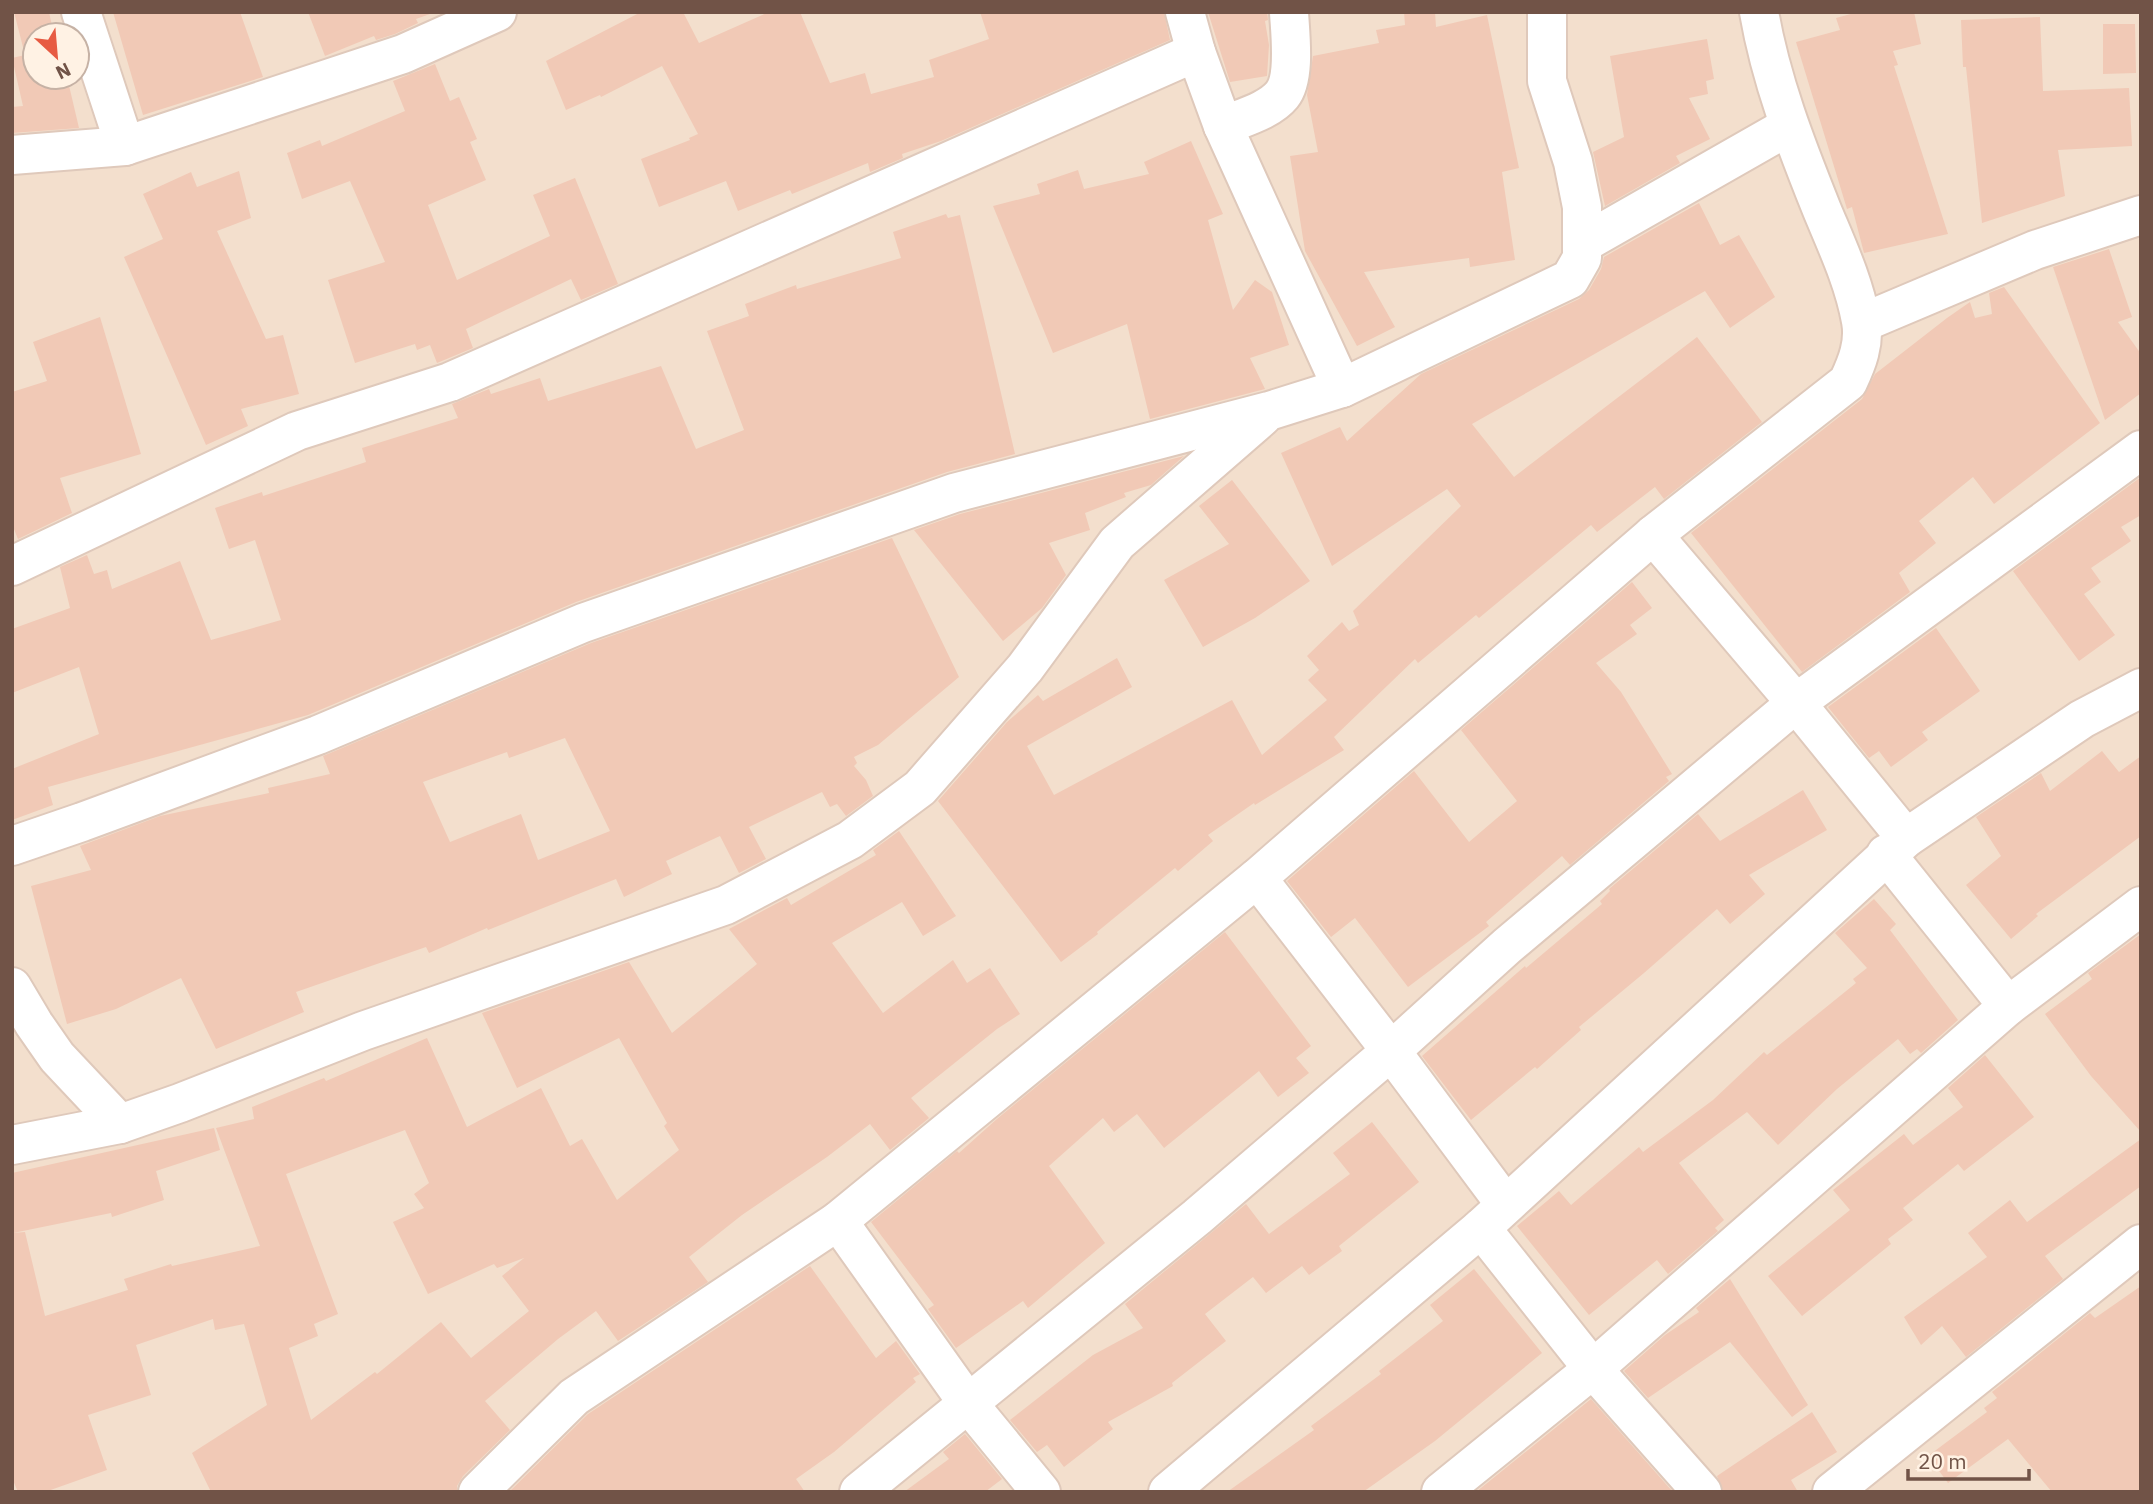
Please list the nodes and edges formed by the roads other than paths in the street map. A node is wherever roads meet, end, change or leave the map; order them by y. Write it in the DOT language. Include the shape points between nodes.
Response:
graph roads {
  1 [pos="81,12"];
  2 [pos="497,12"];
  3 [pos="1185,12"];
  4 [pos="1289,12"];
  5 [pos="1546,12"];
  6 [pos="1759,12"];
  7 [pos="1196,52"];
  8 [pos="1223,126"];
  9 [pos="1788,126"];
  10 [pos="125,146"];
  11 [pos="12,155"];
  12 [pos="2141,215"];
  13 [pos="1582,244"];
  14 [pos="1862,323"];
  15 [pos="1342,388"];
  16 [pos="1269,411"];
  17 [pos="2141,450"];
  18 [pos="1653,536"];
  19 [pos="12,566"];
  20 [pos="2141,688"];
  21 [pos="1796,703"];
  22 [pos="12,846"];
  23 [pos="1896,846"];
  24 [pos="1257,878"];
  25 [pos="2141,906"];
  26 [pos="12,987"];
  27 [pos="2008,1006"];
  28 [pos="1391,1051"];
  29 [pos="120,1124"];
  30 [pos="12,1145"];
  31 [pos="1493,1216"];
  32 [pos="838,1221"];
  33 [pos="2141,1244"];
  34 [pos="1593,1369"];
  35 [pos="967,1402"];
  36 [pos="478,1492"];
  37 [pos="859,1492"];
  38 [pos="1041,1492"];
  39 [pos="1168,1492"];
  40 [pos="1441,1492"];
  41 [pos="1702,1492"];
  42 [pos="1832,1492"];
  1 -- 10 [label="street"];
  2 -- 10 [label="street" via="403,54"];
  3 -- 7 [label="street"];
  4 -- 8 [label="street" via="1290,73 1283,94"];
  5 -- 13 [label="street" via="1547,81 1573,162 1582,207"];
  6 -- 9 [label="street"];
  7 -- 8 [label="street"];
  7 -- 19 [label="street" via="450,382 297,431"];
  8 -- 15 [label="street"];
  9 -- 13 [label="street"];
  9 -- 14 [label="street" via="1851,282"];
  10 -- 11 [label="street"];
  12 -- 14 [label="street" via="2035,250"];
  13 -- 15 [label="street" via="1582,258 1570,279"];
  14 -- 18 [label="street" via="1860,356 1848,382"];
  15 -- 16 [label="street"];
  16 -- 22 [label="street" via="954,493 583,623 318,735"];
  16 -- 29 [label="street" via="1117,543 1025,668 920,788 850,840 726,905 363,1031"];
  17 -- 21 [label="street"];
  18 -- 21 [label="street"];
  18 -- 24 [label="street"];
  20 -- 23 [label="street" via="2082,719"];
  21 -- 23 [label="street"];
  21 -- 28 [label="street" via="1507,946"];
  23 -- 27 [label="street"];
  23 -- 31 [label="street"];
  24 -- 28 [label="street"];
  24 -- 32 [label="street"];
  25 -- 27 [label="street"];
  26 -- 29 [label="street" via="57,1057"];
  27 -- 34 [label="street"];
  28 -- 31 [label="street"];
  28 -- 35 [label="street" via="1197,1217"];
  29 -- 30 [label="street"];
  31 -- 34 [label="street"];
  31 -- 39 [label="street"];
  32 -- 35 [label="street"];
  32 -- 36 [label="street" via="574,1397"];
  33 -- 42 [label="street"];
  34 -- 40 [label="street"];
  34 -- 41 [label="street"];
  35 -- 37 [label="street"];
  35 -- 38 [label="street"];
}
